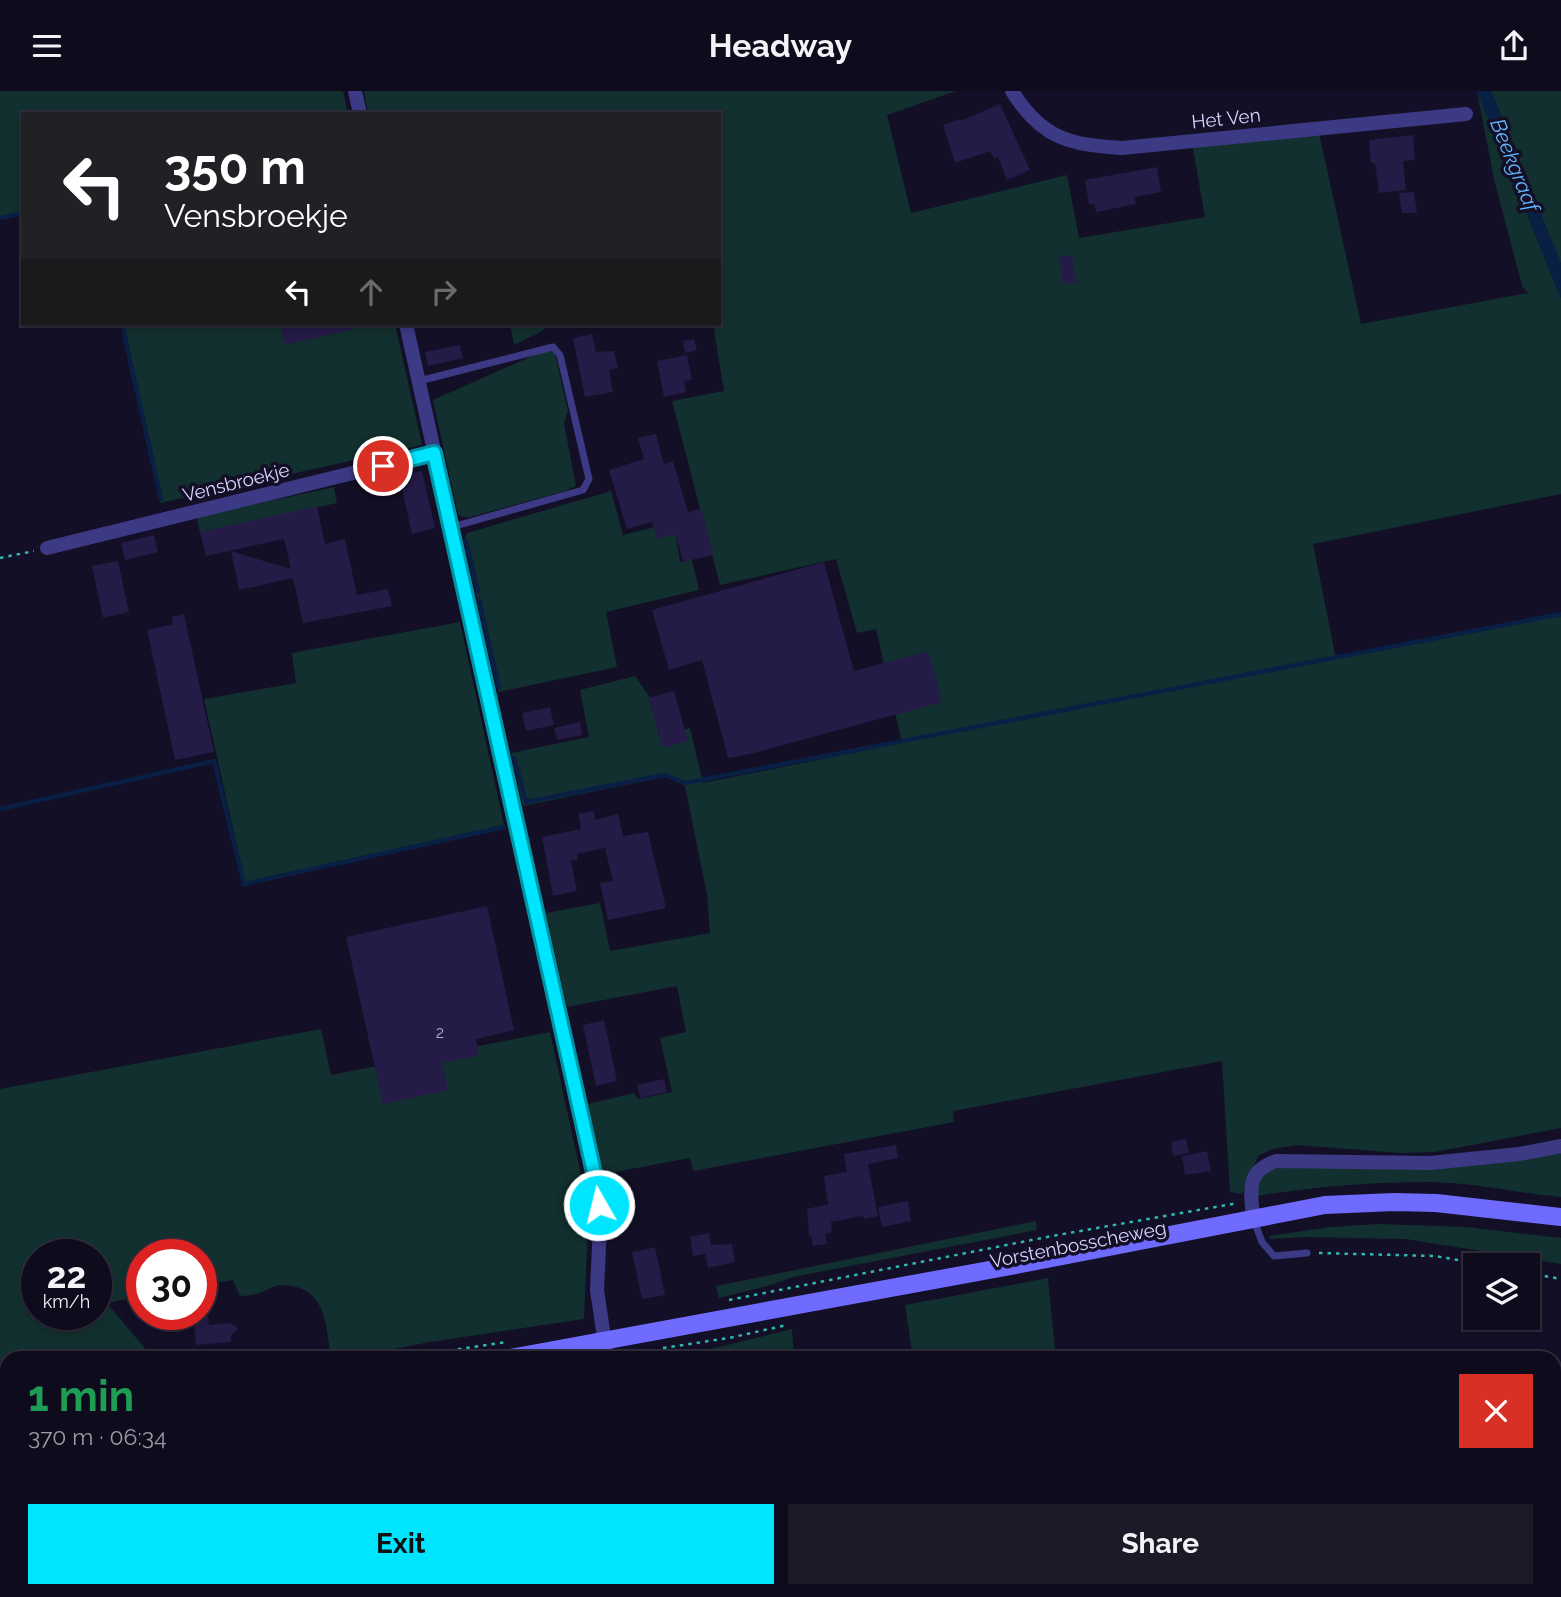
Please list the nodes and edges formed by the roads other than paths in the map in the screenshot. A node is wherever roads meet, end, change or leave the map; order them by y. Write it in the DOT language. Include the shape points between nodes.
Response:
graph roads {
  1 [pos="355,91"];
  2 [pos="1012,91"];
  3 [pos="360,112"];
  4 [pos="1466,114"];
  5 [pos="406,326"];
  6 [pos="419,381"];
  7 [pos="434,453"];
  8 [pos="451,527"];
  9 [pos="47,548"];
  10 [pos="1561,1146"];
  11 [pos="1561,1217"];
  12 [pos="1253,1218"];
  13 [pos="1307,1253"];
  14 [pos="603,1340"];
  15 [pos="546,1351"];
  16 [pos="605,1351"];
  1 -- 3 [label="street"];
  2 -- 4 [label="street, Het Ven" via="1031,119 1051,133 1090,146 1122,148"];
  5 -- 6 [label="street"];
  6 -- 7 [label="street"];
  6 -- 8 [label="lane" via="553,347 559,355 589,479 583,489"];
  7 -- 8 [label="street"];
  7 -- 9 [label="street, Vensbroekje"];
  8 -- 14 [label="street" via="597,1186 597,1290"];
  10 -- 12 [label="street" via="1430,1163 1276,1161 1255,1174 1250,1189"];
  11 -- 12 [label="street, Vorstenbosscheweg" via="1394,1202 1325,1205"];
  12 -- 13 [label="lane" via="1262,1243 1274,1256"];
  12 -- 14 [label="street, Vorstenbosscheweg"];
  14 -- 15 [label="street, Vorstenbosscheweg"];
  14 -- 16 [label="street"];
}
